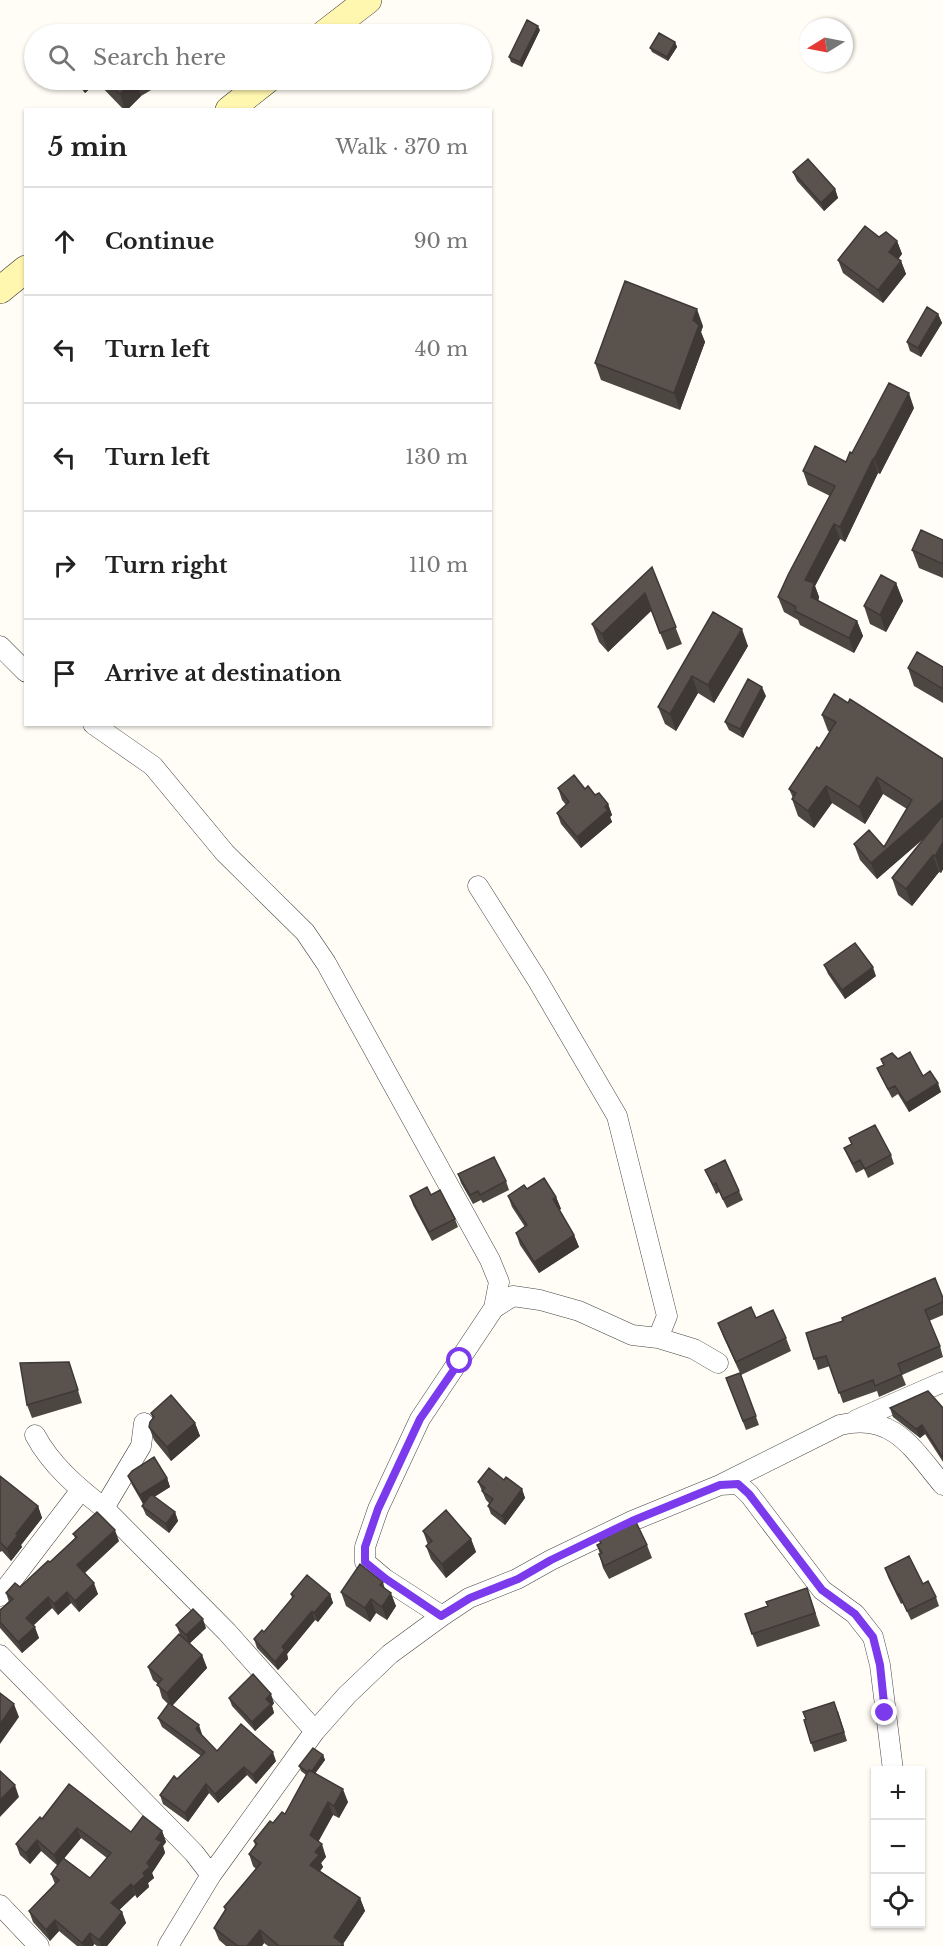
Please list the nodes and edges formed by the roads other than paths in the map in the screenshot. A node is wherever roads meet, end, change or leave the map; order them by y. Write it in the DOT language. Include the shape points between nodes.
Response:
graph roads {
  1 [pos="368,0"];
  2 [pos="337,24"];
  3 [pos="254,90"];
  4 [pos="232,108"];
  5 [pos="24,271"];
  6 [pos="0,290"];
  7 [pos="0,646"];
  8 [pos="24,670"];
  9 [pos="96,726"];
  10 [pos="478,886"];
  11 [pos="494,1308"];
  12 [pos="658,1338"];
  13 [pos="718,1363"];
  14 [pos="943,1382"];
  15 [pos="854,1422"];
  16 [pos="144,1423"];
  17 [pos="35,1435"];
  18 [pos="720,1485"];
  19 [pos="943,1485"];
  20 [pos="81,1490"];
  21 [pos="104,1508"];
  22 [pos="0,1596"];
  23 [pos="441,1616"];
  24 [pos="0,1655"];
  25 [pos="315,1731"];
  26 [pos="893,1766"];
  27 [pos="211,1875"];
  28 [pos="3,1915"];
  29 [pos="177,1943"];
  30 [pos="39,1946"];
  1 -- 2 [label="main road"];
  3 -- 4 [label="main road"];
  5 -- 6 [label="main road"];
  7 -- 8 [label="street"];
  9 -- 11 [label="street" via="153,766 225,853 305,932 326,963 490,1260 499,1282"];
  10 -- 12 [label="street" via="617,1116 667,1316"];
  11 -- 12 [label="street" via="513,1296 540,1300 579,1311 632,1335"];
  11 -- 23 [label="street" via="420,1419 378,1509 365,1547 365,1562"];
  12 -- 13 [label="street" via="694,1349"];
  14 -- 15 [label="street"];
  15 -- 18 [label="street" via="840,1425"];
  15 -- 19 [label="street" via="876,1423 897,1432"];
  16 -- 21 [label="street" via="141,1446"];
  17 -- 20 [label="street" via="45,1453"];
  18 -- 23 [label="street" via="632,1521 518,1579 470,1598"];
  18 -- 26 [label="street" via="738,1484 749,1494 822,1590 855,1614 873,1637"];
  20 -- 21 [label="street"];
  20 -- 22 [label="street"];
  21 -- 25 [label="street" via="227,1632"];
  23 -- 25 [label="street" via="390,1654"];
  24 -- 27 [label="street"];
  25 -- 27 [label="street"];
  27 -- 29 [label="street"];
  28 -- 30 [label="street"];
}
